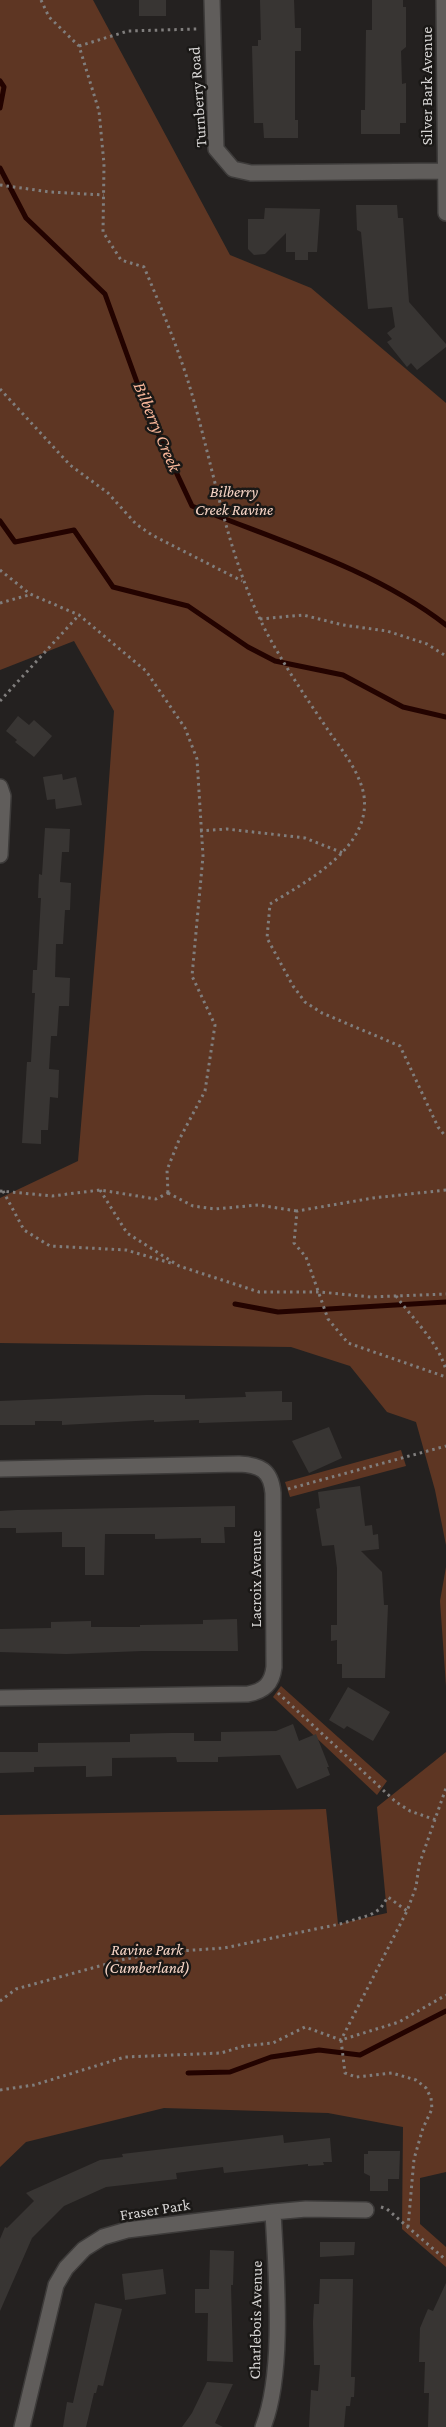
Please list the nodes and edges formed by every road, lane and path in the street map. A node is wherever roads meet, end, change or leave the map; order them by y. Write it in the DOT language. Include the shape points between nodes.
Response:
graph roads {
  1 [pos="42,0"];
  2 [pos="212,0"];
  3 [pos="444,0"];
  4 [pos="212,28"];
  5 [pos="79,46"];
  6 [pos="444,171"];
  7 [pos="0,186"];
  8 [pos="104,194"];
  9 [pos="446,213"];
  10 [pos="0,390"];
  11 [pos="0,570"];
  12 [pos="243,581"];
  13 [pos="30,594"];
  14 [pos="0,603"];
  15 [pos="79,615"];
  16 [pos="260,619"];
  17 [pos="446,656"];
  18 [pos="0,701"];
  19 [pos="0,787"];
  20 [pos="200,831"];
  21 [pos="343,853"];
  22 [pos="0,855"];
  23 [pos="446,1137"];
  24 [pos="100,1190"];
  25 [pos="446,1190"];
  26 [pos="1,1191"];
  27 [pos="168,1193"];
  28 [pos="297,1211"];
  29 [pos="179,1266"];
  30 [pos="320,1292"];
  31 [pos="446,1294"];
  32 [pos="396,1296"];
  33 [pos="446,1370"];
  34 [pos="446,1377"];
  35 [pos="446,1446"];
  36 [pos="0,1469"];
  37 [pos="273,1492"];
  38 [pos="269,1684"];
  39 [pos="0,1698"];
  40 [pos="446,1788"];
  41 [pos="436,1820"];
  42 [pos="407,1911"];
  43 [pos="446,1995"];
  44 [pos="0,2001"];
  45 [pos="341,2040"];
  46 [pos="0,2090"];
  47 [pos="366,2210"];
  48 [pos="273,2212"];
  49 [pos="408,2227"];
  50 [pos="446,2260"];
  51 [pos="22,2427"];
  52 [pos="263,2427"];
  1 -- 5 [label="path" via="49,16"];
  2 -- 4 [label="street, Turnberry Road"];
  3 -- 6 [label="street, Silver Bark Avenue"];
  4 -- 5 [label="path" via="128,31"];
  4 -- 6 [label="street, Turnberry Road" via="216,149 233,170"];
  5 -- 8 [label="path" via="99,111"];
  6 -- 9 [label="street, Silver Bark Avenue"];
  7 -- 8 [label="path"];
  8 -- 12 [label="path" via="103,232 121,260 144,267 172,331"];
  10 -- 12 [label="path" via="70,465 108,493 136,524"];
  11 -- 13 [label="path"];
  12 -- 16 [label="path"];
  13 -- 14 [label="path"];
  13 -- 15 [label="path"];
  15 -- 18 [label="path"];
  15 -- 20 [label="path" via="146,671 185,728 197,759"];
  16 -- 17 [label="path" via="303,615 387,631 427,644"];
  16 -- 21 [label="path" via="297,685 354,769 364,796 362,824"];
  19 -- 22 [label="street" via="3,796"];
  20 -- 21 [label="path" via="227,829 305,838"];
  20 -- 27 [label="path" via="203,856 192,976 215,1025 204,1091 167,1170"];
  21 -- 23 [label="path" via="270,904 266,938 305,1002 322,1013 400,1046 438,1128"];
  24 -- 26 [label="path" via="52,1196"];
  24 -- 27 [label="path" via="156,1199"];
  24 -- 29 [label="path" via="127,1233"];
  25 -- 28 [label="path"];
  26 -- 29 [label="path" via="24,1230 50,1246 126,1250"];
  27 -- 28 [label="path" via="193,1206 215,1209 258,1205"];
  28 -- 30 [label="path" via="294,1243 306,1257"];
  29 -- 30 [label="path" via="259,1292"];
  30 -- 32 [label="path"];
  30 -- 34 [label="path" via="328,1318 348,1343"];
  31 -- 32 [label="path"];
  32 -- 33 [label="path" via="430,1340"];
  35 -- 37 [label="path"];
  36 -- 37 [label="street, Lacroix Avenue" via="254,1464 268,1473"];
  37 -- 38 [label="street, Lacroix Avenue" via="274,1667"];
  38 -- 39 [label="street" via="248,1694"];
  38 -- 41 [label="path" via="396,1802"];
  40 -- 41 [label="path"];
  41 -- 42 [label="path" via="419,1865 416,1887"];
  42 -- 44 [label="path" via="388,1898 370,1915 340,1924 224,1948 165,1952 125,1959 16,1989"];
  42 -- 45 [label="path"];
  43 -- 45 [label="path" via="399,2022"];
  45 -- 46 [label="path" via="304,2027 273,2043 244,2046 221,2053 125,2057 34,2085"];
  45 -- 49 [label="path" via="345,2073 356,2077 392,2073 416,2080 426,2088 431,2098 432,2109 414,2159"];
  47 -- 48 [label="street, Fraser Park"];
  47 -- 49 [label="path" via="369,2205 383,2207"];
  48 -- 51 [label="street, Fraser Park" via="127,2230 103,2237 84,2249 66,2268 56,2285"];
  48 -- 52 [label="street, Charlebois Avenue" via="276,2345 273,2383"];
  49 -- 50 [label="path"];
}
